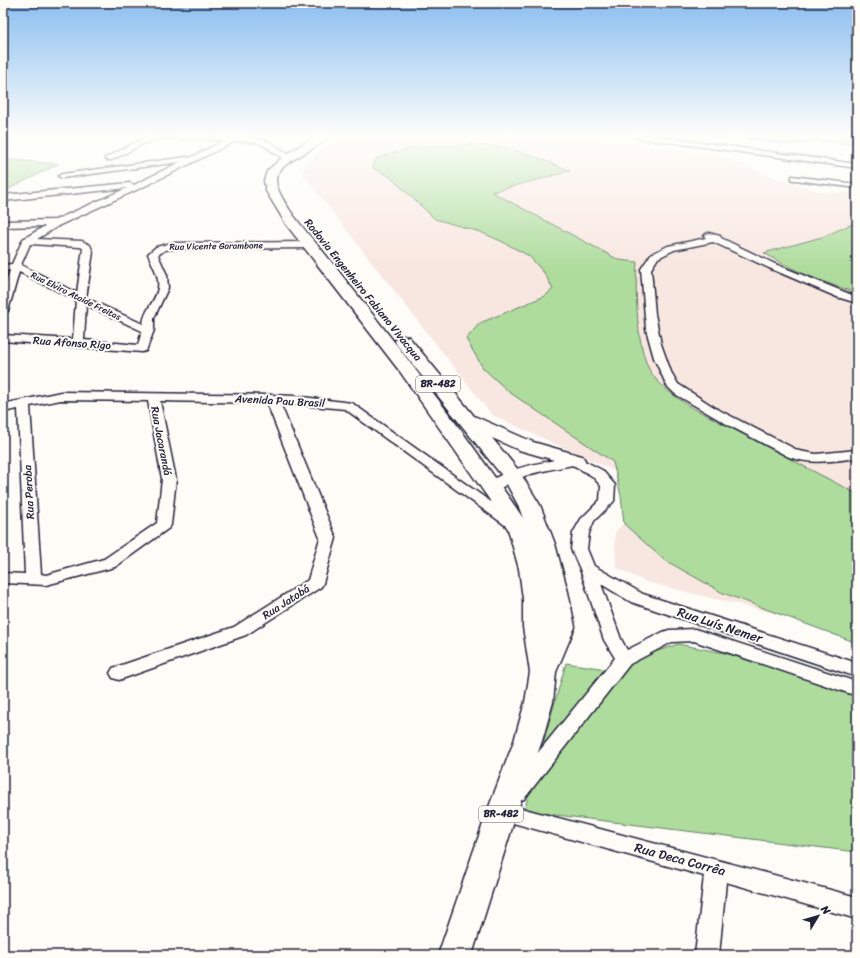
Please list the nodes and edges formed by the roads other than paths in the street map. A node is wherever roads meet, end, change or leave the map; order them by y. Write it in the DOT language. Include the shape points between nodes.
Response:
graph roads {
  1 [pos="149,181"];
  2 [pos="270,181"];
  3 [pos="283,181"];
  4 [pos="816,181"];
  5 [pos="142,184"];
  6 [pos="857,186"];
  7 [pos="3,198"];
  8 [pos="298,220"];
  9 [pos="57,223"];
  10 [pos="3,224"];
  11 [pos="702,234"];
  12 [pos="717,238"];
  13 [pos="26,240"];
  14 [pos="310,245"];
  15 [pos="16,266"];
  16 [pos="3,268"];
  17 [pos="349,284"];
  18 [pos="81,299"];
  19 [pos="857,300"];
  20 [pos="3,311"];
  21 [pos="148,330"];
  22 [pos="3,338"];
  23 [pos="78,343"];
  24 [pos="142,349"];
  25 [pos="407,368"];
  26 [pos="434,379"];
  27 [pos="153,397"];
  28 [pos="272,399"];
  29 [pos="24,403"];
  30 [pos="3,408"];
  31 [pos="467,419"];
  32 [pos="857,454"];
  33 [pos="575,460"];
  34 [pos="512,475"];
  35 [pos="491,488"];
  36 [pos="519,529"];
  37 [pos="588,569"];
  38 [pos="3,578"];
  39 [pos="33,580"];
  40 [pos="624,658"];
  41 [pos="857,670"];
  42 [pos="543,672"];
  43 [pos="119,673"];
  44 [pos="857,689"];
  45 [pos="502,812"];
  46 [pos="716,869"];
  47 [pos="857,908"];
  48 [pos="455,955"];
  49 [pos="707,955"];
  1 -- 5 [label="street"];
  2 -- 8 [label="highway, Rodovia Engenheiro Fabiano Vivacqua / BR-482" via="272,191"];
  3 -- 8 [label="highway, Rodovia Engenheiro Fabiano Vivacqua / BR-482"];
  4 -- 6 [label="street"];
  5 -- 7 [label="street"];
  5 -- 9 [label="street"];
  8 -- 14 [label="highway, Rodovia Engenheiro Fabiano Vivacqua / BR-482"];
  8 -- 17 [label="highway, Rodovia Engenheiro Fabiano Vivacqua / BR-482"];
  9 -- 10 [label="street"];
  9 -- 13 [label="street"];
  11 -- 12 [label="street"];
  12 -- 19 [label="street" via="772,266"];
  12 -- 32 [label="street" via="671,248 654,256 646,269 652,333 659,359 674,387 750,432 801,457 818,459"];
  13 -- 15 [label="street"];
  13 -- 18 [label="street" via="87,247"];
  14 -- 17 [label="highway, Rodovia Engenheiro Fabiano Vivacqua / BR-482"];
  14 -- 21 [label="street, Rua Vicente Garambone" via="162,247 153,254 162,275 163,288 149,318"];
  15 -- 16 [label="street"];
  15 -- 18 [label="street, Rua Elviro Ataide Freitas"];
  15 -- 20 [label="street"];
  17 -- 25 [label="highway, Rodovia Engenheiro Fabiano Vivacqua / BR-482"];
  17 -- 26 [label="highway, Rodovia Engenheiro Fabiano Vivacqua / BR-482"];
  18 -- 21 [label="street, Rua Elviro Ataide Freitas"];
  18 -- 23 [label="street"];
  21 -- 24 [label="street, Rua Vicente Garambone"];
  22 -- 23 [label="street, Rua Afonso Rigo"];
  23 -- 24 [label="street, Rua Afonso Rigo"];
  25 -- 26 [label="highway"];
  25 -- 35 [label="highway, Rodovia Engenheiro Fabiano Vivacqua / BR-482"];
  26 -- 31 [label="highway, Rodovia Engenheiro Fabiano Vivacqua / BR-482"];
  27 -- 28 [label="street, Avenida Pau Brasil"];
  27 -- 29 [label="street, Avenida Pau Brasil" via="61,396"];
  27 -- 39 [label="street, Rua Jacarandá" via="169,479 164,525 109,563 46,580"];
  28 -- 36 [label="street, Avenida Pau Brasil" via="348,406"];
  28 -- 43 [label="street, Rua Jatobá" via="328,538 315,583 240,631"];
  29 -- 30 [label="street, Avenida Pau Brasil"];
  29 -- 39 [label="street, Rua Peroba"];
  31 -- 33 [label="highway" via="526,446"];
  31 -- 34 [label="highway, Rodovia Engenheiro Fabiano Vivacqua / BR-482"];
  33 -- 34 [label="street"];
  33 -- 37 [label="street" via="597,473 608,485 607,501 588,519 581,533 579,549"];
  34 -- 35 [label="street" via="500,480"];
  34 -- 42 [label="highway, Rodovia Engenheiro Fabiano Vivacqua / BR-482" via="529,505 544,544 562,627"];
  35 -- 36 [label="highway, Rodovia Engenheiro Fabiano Vivacqua / BR-482"];
  36 -- 42 [label="highway, Rodovia Engenheiro Fabiano Vivacqua / BR-482" via="531,569"];
  37 -- 40 [label="street" via="613,640"];
  37 -- 41 [label="street, Rua Luís Nemer" via="636,598"];
  38 -- 39 [label="street, Rua Jacarandá"];
  40 -- 44 [label="street, Rua Luís Nemer" via="669,636 695,636"];
  40 -- 45 [label="street"];
  42 -- 45 [label="highway, Rodovia Engenheiro Fabiano Vivacqua / BR-482" via="540,702"];
  45 -- 46 [label="street, Rua Deca Corrêa"];
  45 -- 48 [label="highway, Rodovia Engenheiro Fabiano Vivacqua / BR-482"];
  46 -- 47 [label="street, Rua Deca Corrêa"];
  46 -- 49 [label="street"];
}
